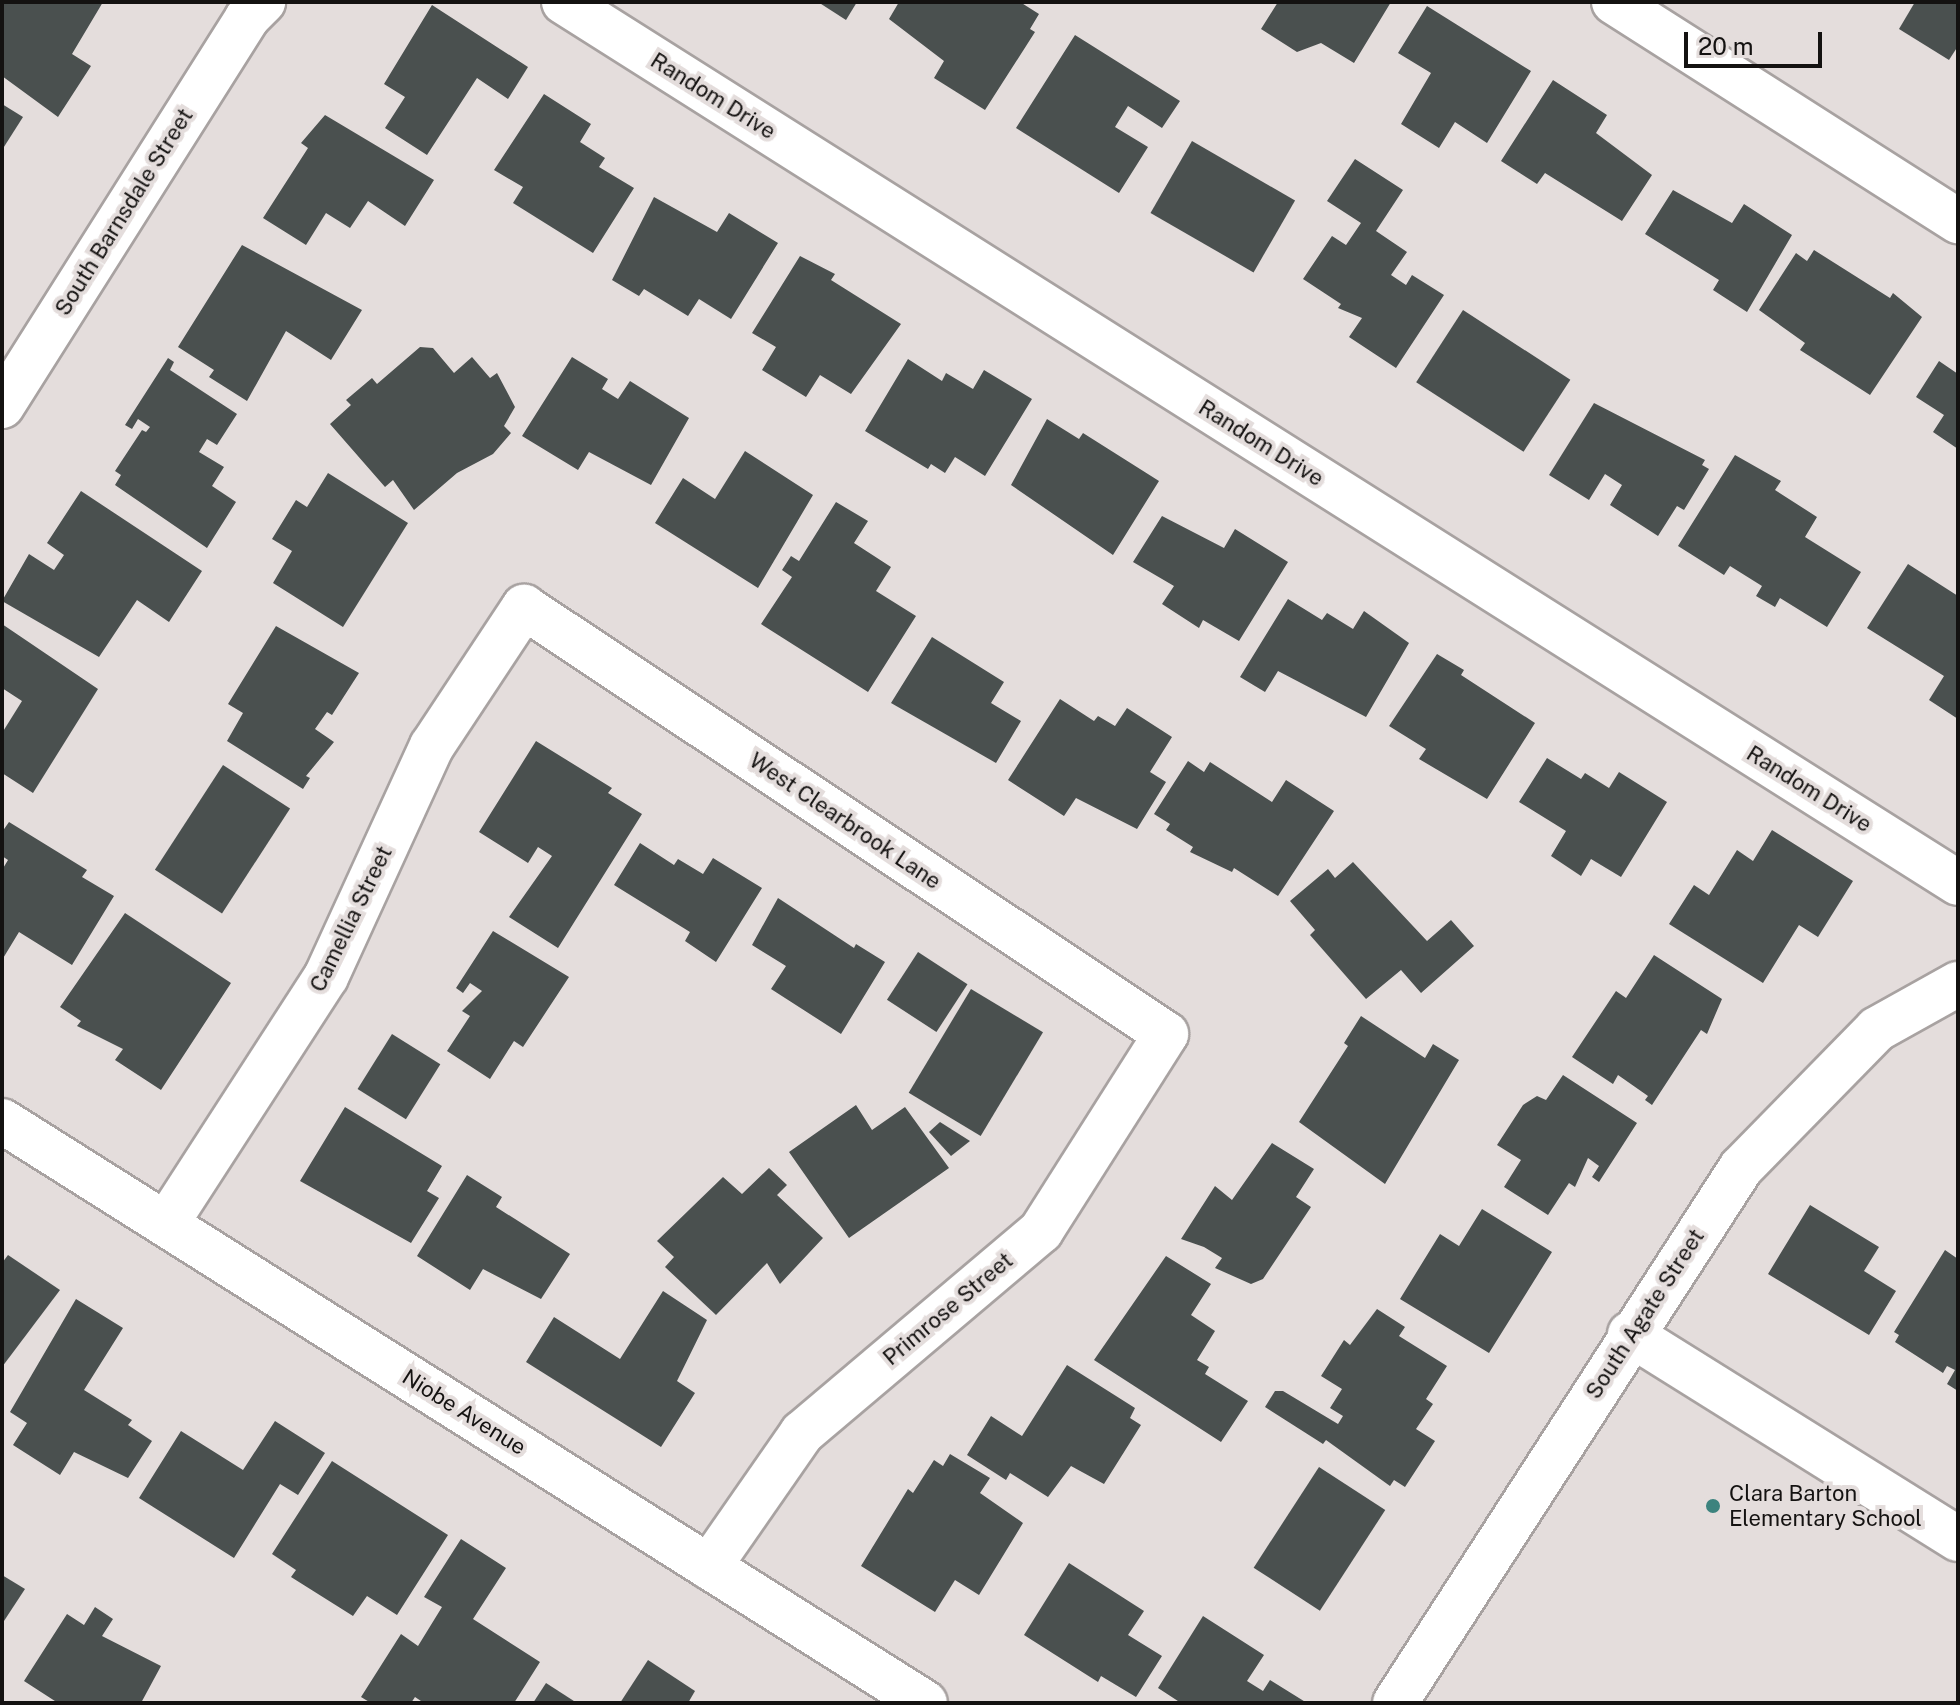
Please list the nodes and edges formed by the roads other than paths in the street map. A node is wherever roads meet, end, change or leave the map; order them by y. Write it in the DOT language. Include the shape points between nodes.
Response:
graph roads {
  1 [pos="564,2"];
  2 [pos="1614,2"];
  3 [pos="255,10"];
  4 [pos="1958,221"];
  5 [pos="2,406"];
  6 [pos="524,607"];
  7 [pos="1958,883"];
  8 [pos="1958,984"];
  9 [pos="1166,1034"];
  10 [pos="2,1121"];
  11 [pos="166,1224"];
  12 [pos="1630,1334"];
  13 [pos="1958,1539"];
  14 [pos="709,1567"];
  15 [pos="925,1703"];
  16 [pos="1395,1703"];
  1 -- 7 [label="street, Random Drive"];
  2 -- 4 [label="street"];
  3 -- 5 [label="street, South Barnsdale Street"];
  6 -- 9 [label="street, West Clearbrook Lane"];
  6 -- 11 [label="street, Camellia Street" via="432,746 326,977"];
  8 -- 12 [label="street, South Agate Street" via="1877,1029 1741,1168"];
  9 -- 14 [label="street, Primrose Street" via="1041,1231 802,1433"];
  10 -- 11 [label="street, Niobe Avenue"];
  11 -- 14 [label="street, Niobe Avenue"];
  12 -- 13 [label="street"];
  12 -- 16 [label="street, South Agate Street"];
  14 -- 15 [label="street, Niobe Avenue"];
}
